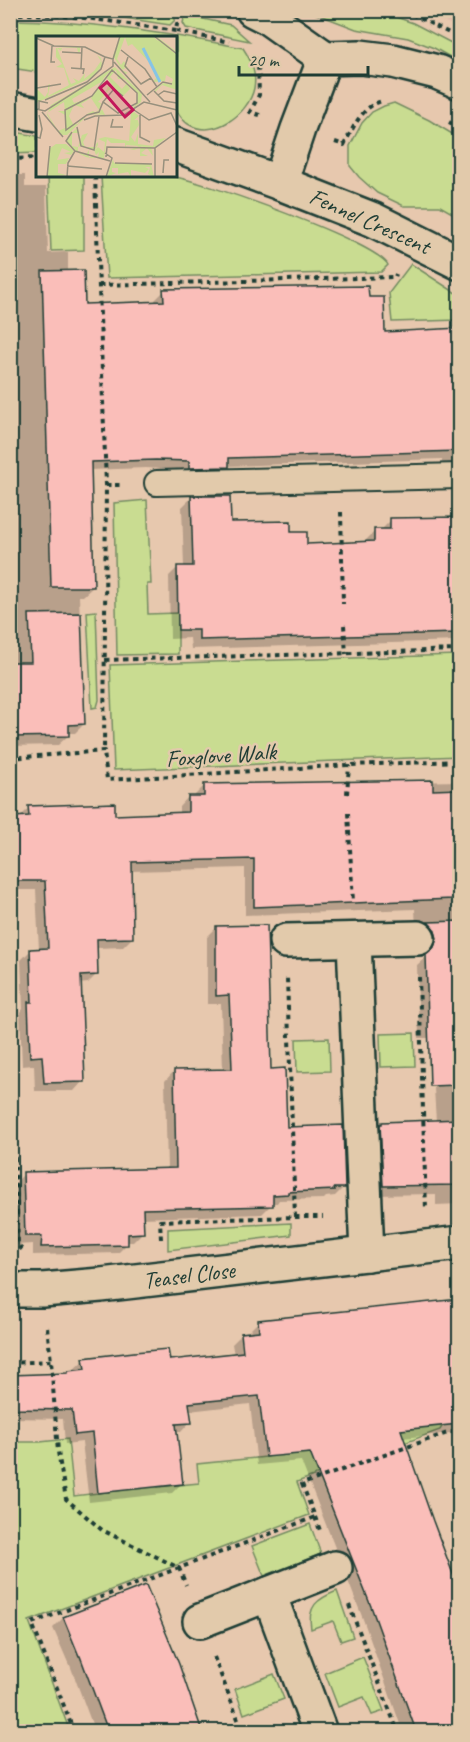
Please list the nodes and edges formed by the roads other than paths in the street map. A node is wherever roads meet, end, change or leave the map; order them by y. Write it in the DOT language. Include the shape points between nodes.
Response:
graph roads {
  1 [pos="253,10"];
  2 [pos="325,58"];
  3 [pos="459,82"];
  4 [pos="10,109"];
  5 [pos="36,114"];
  6 [pos="177,146"];
  7 [pos="280,183"];
  8 [pos="459,262"];
  9 [pos="459,476"];
  10 [pos="157,483"];
  11 [pos="354,926"];
  12 [pos="418,938"];
  13 [pos="286,941"];
  14 [pos="459,1244"];
  15 [pos="366,1254"];
  16 [pos="26,1290"];
  17 [pos="335,1568"];
  18 [pos="268,1594"];
  19 [pos="200,1621"];
  20 [pos="320,1731"];
  1 -- 2 [label="street"];
  2 -- 3 [label="street" via="393,61"];
  2 -- 7 [label="street, Fennel Crescent"];
  4 -- 5 [label="street"];
  6 -- 7 [label="street, Fennel Crescent"];
  7 -- 8 [label="street, Fennel Crescent" via="374,220"];
  9 -- 10 [label="lane"];
  11 -- 12 [label="street"];
  11 -- 13 [label="street"];
  11 -- 15 [label="street"];
  14 -- 15 [label="street, Teasel Close"];
  15 -- 16 [label="street, Teasel Close" via="161,1279"];
  17 -- 18 [label="street"];
  18 -- 19 [label="street"];
  18 -- 20 [label="street"];
}
